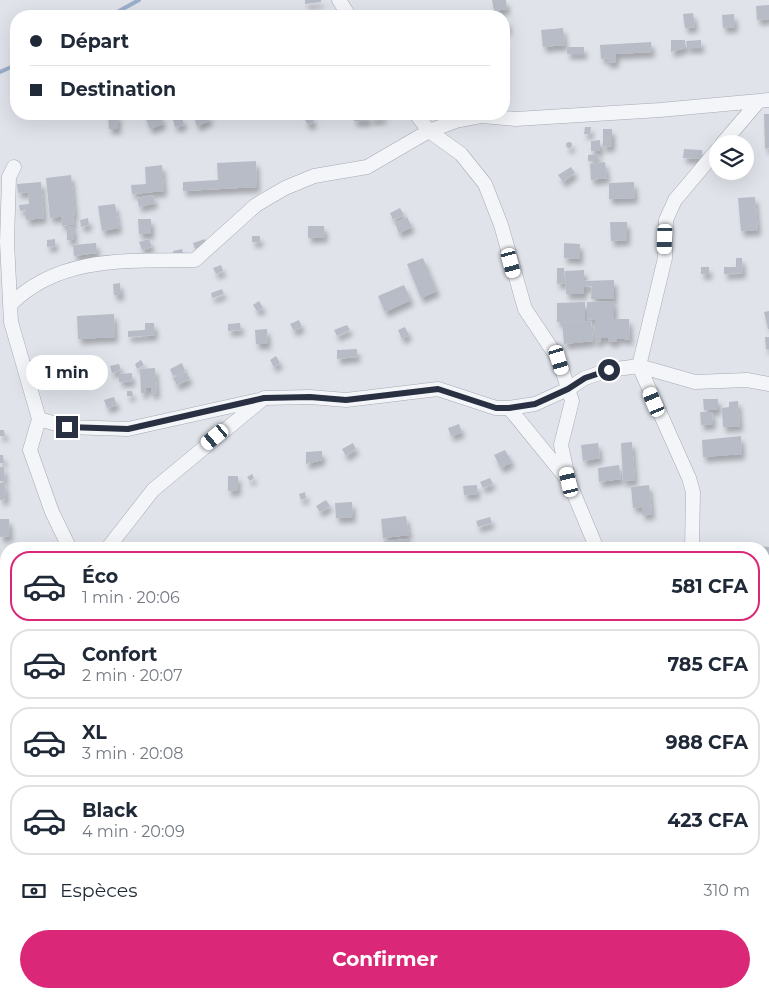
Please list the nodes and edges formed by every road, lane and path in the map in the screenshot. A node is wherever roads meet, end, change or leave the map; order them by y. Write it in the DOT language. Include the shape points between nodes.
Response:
graph roads {
  1 [pos="764,101"];
  2 [pos="510,118"];
  3 [pos="421,120"];
  4 [pos="461,120"];
  5 [pos="429,131"];
  6 [pos="731,135"];
  7 [pos="709,160"];
  8 [pos="14,167"];
  9 [pos="10,305"];
  10 [pos="639,366"];
  11 [pos="769,384"];
  12 [pos="568,389"];
  13 [pos="264,398"];
  14 [pos="509,408"];
  15 [pos="38,419"];
  16 [pos="569,482"];
  17 [pos="67,542"];
  18 [pos="112,542"];
  19 [pos="594,542"];
  20 [pos="692,542"];
  1 -- 2 [label="street"];
  1 -- 6 [label="street"];
  3 -- 5 [label="street"];
  4 -- 5 [label="street"];
  5 -- 9 [label="street" via="367,167 314,176 286,188 256,205 194,260 115,261 79,266 25,289"];
  5 -- 12 [label="street" via="461,154 485,184 501,224 525,309 559,360"];
  7 -- 10 [label="street" via="675,200 666,220 664,258"];
  8 -- 9 [label="street" via="9,178 7,242"];
  9 -- 15 [label="street" via="11,322"];
  10 -- 11 [label="street" via="695,382 747,380"];
  10 -- 12 [label="street" via="609,370 585,378"];
  10 -- 20 [label="street" via="689,478 693,492"];
  12 -- 14 [label="street" via="535,404"];
  12 -- 16 [label="street" via="572,401 561,445"];
  13 -- 14 [label="street" via="346,400 438,389 496,408"];
  13 -- 15 [label="street" via="128,429 67,427"];
  13 -- 18 [label="street" via="153,490"];
  14 -- 16 [label="street"];
  15 -- 17 [label="street" via="30,450"];
  16 -- 19 [label="street"];
}
